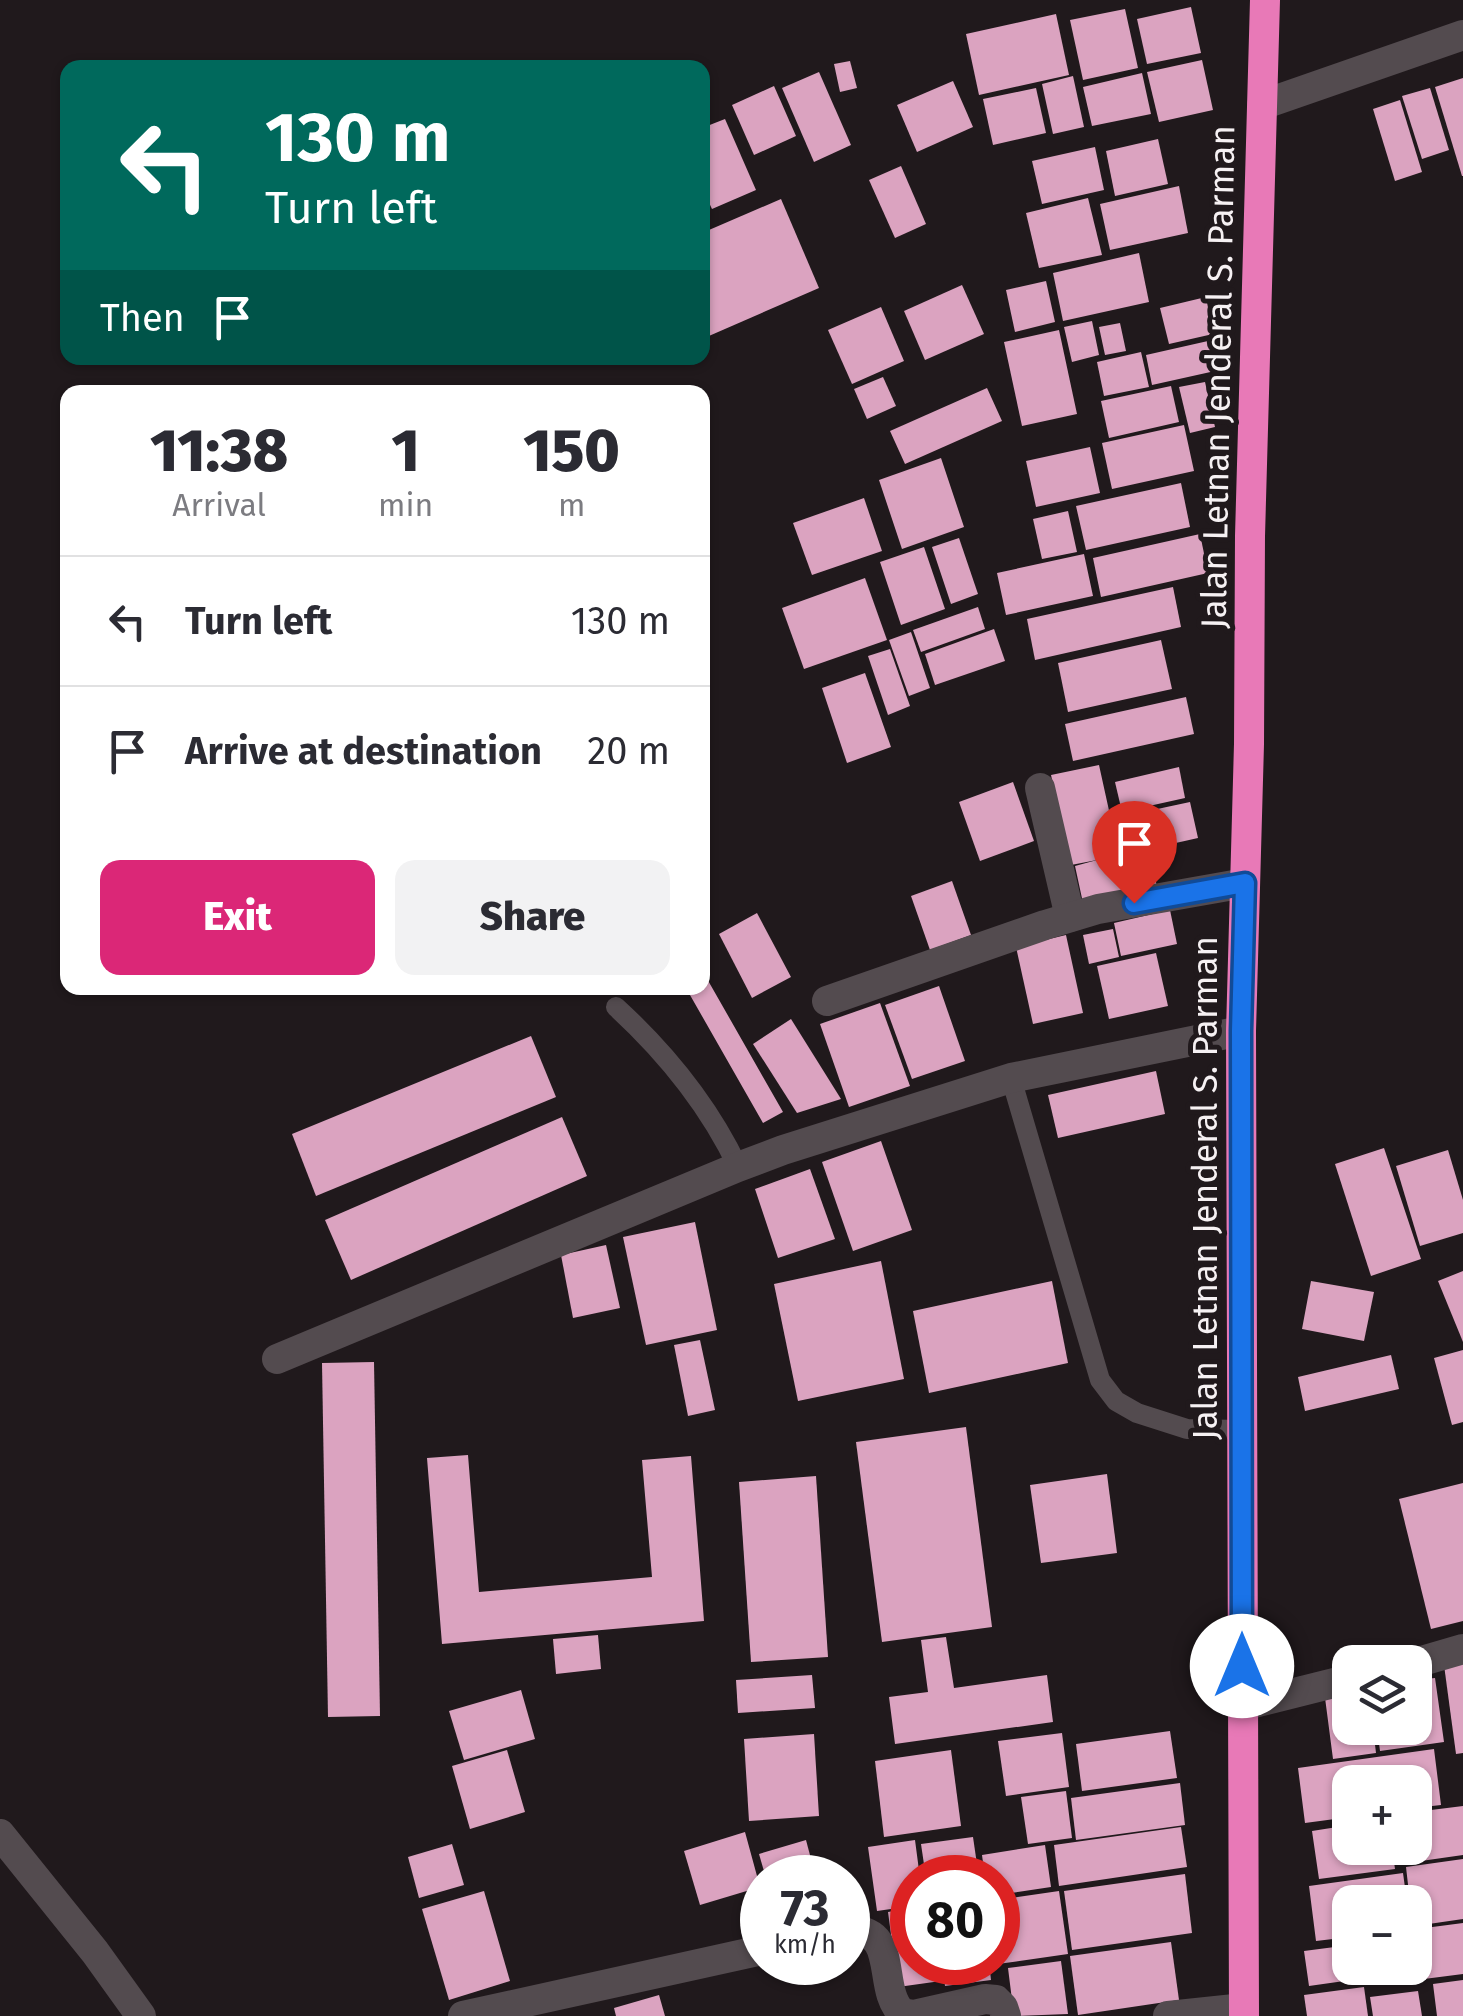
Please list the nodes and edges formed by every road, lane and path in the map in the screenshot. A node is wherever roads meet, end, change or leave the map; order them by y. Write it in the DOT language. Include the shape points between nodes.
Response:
graph roads {
  1 [pos="1265,0"];
  2 [pos="1463,34"];
  3 [pos="1262,105"];
  4 [pos="1040,788"];
  5 [pos="1245,883"];
  6 [pos="1070,917"];
  7 [pos="826,1001"];
  8 [pos="616,1007"];
  9 [pos="1241,1031"];
  10 [pos="1011,1078"];
  11 [pos="738,1167"];
  12 [pos="277,1360"];
  13 [pos="1242,1430"];
  14 [pos="1463,1649"];
  15 [pos="1432,1657"];
  16 [pos="1332,1684"];
  17 [pos="1242,1706"];
  18 [pos="0,1834"];
  19 [pos="870,1935"];
  20 [pos="740,1955"];
  21 [pos="1244,2012"];
  22 [pos="141,2016"];
  23 [pos="462,2016"];
  24 [pos="1006,2016"];
  25 [pos="1168,2016"];
  1 -- 3 [label="highway, Jalan Letnan Jenderal S. Parman"];
  2 -- 3 [label="street"];
  3 -- 5 [label="highway, Jalan Letnan Jenderal S. Parman"];
  4 -- 6 [label="street"];
  5 -- 6 [label="street"];
  5 -- 9 [label="highway, Jalan Letnan Jenderal S. Parman"];
  6 -- 7 [label="street"];
  8 -- 11 [label="lane" via="696,1095"];
  9 -- 10 [label="street"];
  9 -- 13 [label="highway, Jalan Letnan Jenderal S. Parman"];
  10 -- 11 [label="street"];
  10 -- 13 [label="lane" via="1100,1380 1136,1413 1187,1429"];
  11 -- 12 [label="street"];
  13 -- 17 [label="highway, Jalan Letnan Jenderal S. Parman"];
  14 -- 15 [label="street"];
  16 -- 17 [label="street"];
  17 -- 21 [label="highway, Jalan Letnan Jenderal S. Parman"];
  18 -- 22 [label="street"];
  19 -- 24 [label="street" via="902,2013 986,1999 996,2000"];
  20 -- 23 [label="street"];
  21 -- 25 [label="street"];
}
